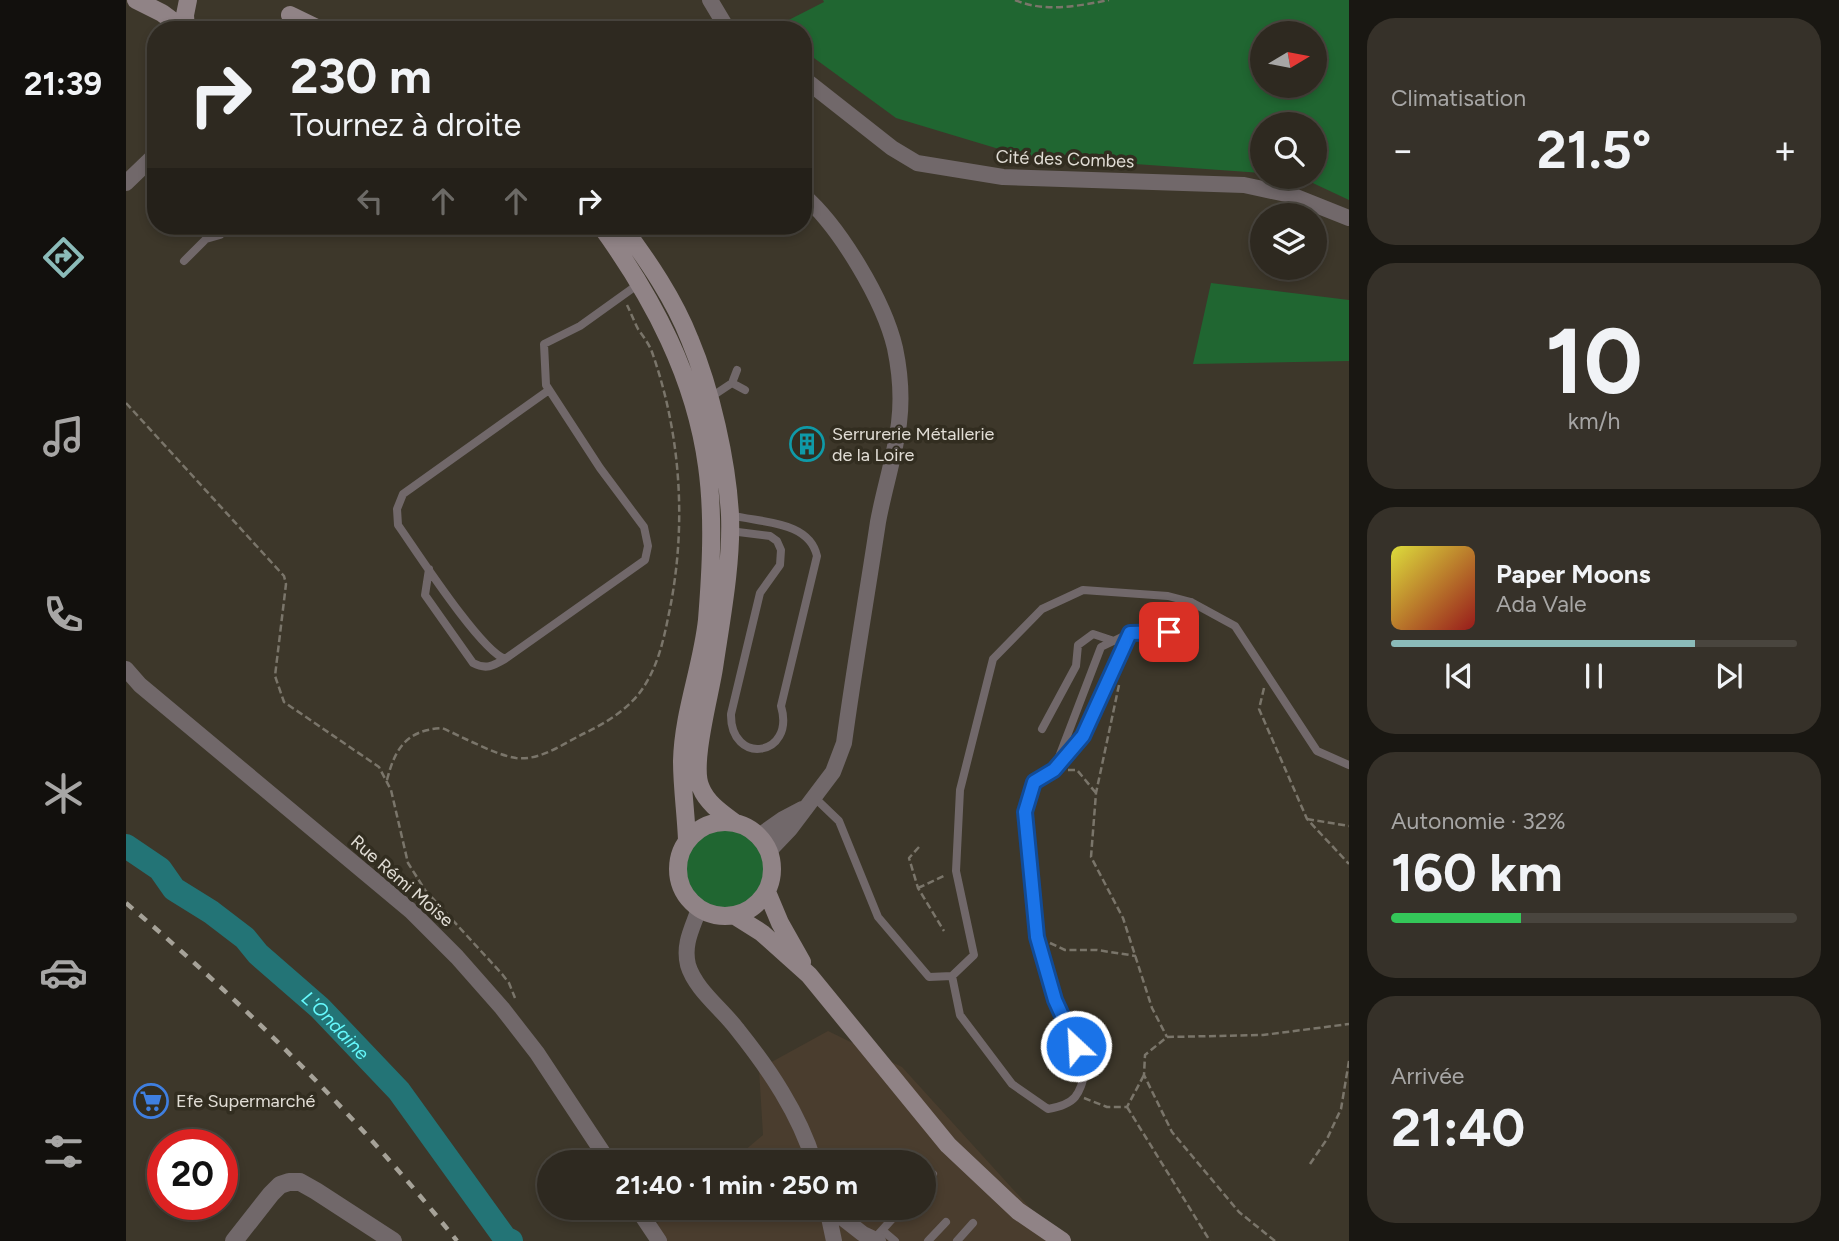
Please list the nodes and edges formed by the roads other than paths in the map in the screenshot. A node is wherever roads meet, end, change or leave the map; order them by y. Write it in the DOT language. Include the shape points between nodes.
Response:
graph roads {
  1 [pos="135,0"];
  2 [pos="188,0"];
  3 [pos="710,0"];
  4 [pos="173,21"];
  5 [pos="185,21"];
  6 [pos="723,21"];
  7 [pos="812,85"];
  8 [pos="147,163"];
  9 [pos="126,183"];
  10 [pos="812,204"];
  11 [pos="1349,218"];
  12 [pos="220,235"];
  13 [pos="607,235"];
  14 [pos="628,235"];
  15 [pos="184,261"];
  16 [pos="640,282"];
  17 [pos="737,370"];
  18 [pos="732,383"];
  19 [pos="549,390"];
  20 [pos="745,390"];
  21 [pos="708,399"];
  22 [pos="730,523"];
  23 [pos="429,569"];
  24 [pos="1191,602"];
  25 [pos="1130,633"];
  26 [pos="1114,641"];
  27 [pos="505,659"];
  28 [pos="126,669"];
  29 [pos="1042,729"];
  30 [pos="1349,765"];
  31 [pos="1054,770"];
  32 [pos="810,803"];
  33 [pos="734,822"];
  34 [pos="687,840"];
  35 [pos="764,844"];
  36 [pos="767,892"];
  37 [pos="699,909"];
  38 [pos="735,916"];
  39 [pos="809,975"];
  40 [pos="952,976"];
  41 [pos="601,1150"];
  42 [pos="809,1150"];
  43 [pos="646,1220"];
  44 [pos="830,1220"];
  45 [pos="846,1220"];
  46 [pos="892,1220"];
  47 [pos="946,1222"];
  48 [pos="973,1223"];
  49 [pos="878,1236"];
  50 [pos="234,1241"];
  51 [pos="393,1241"];
  52 [pos="659,1241"];
  53 [pos="834,1241"];
  54 [pos="895,1241"];
  55 [pos="928,1241"];
  56 [pos="957,1241"];
  57 [pos="1062,1241"];
  1 -- 4 [label="main road"];
  2 -- 5 [label="main road"];
  3 -- 6 [label="street"];
  7 -- 11 [label="street, Cité des Combes" via="917,163 1003,177 1244,185 1291,195"];
  8 -- 9 [label="street"];
  10 -- 32 [label="street" via="843,239 880,307 894,348 900,389 899,423 881,506 844,743 833,772"];
  12 -- 15 [label="lane" via="206,239"];
  13 -- 16 [label="main road"];
  14 -- 21 [label="main road" via="690,339"];
  16 -- 19 [label="lane" via="580,326 544,344"];
  16 -- 34 [label="main road" via="675,349 708,466 707,622 682,760"];
  17 -- 18 [label="lane"];
  18 -- 20 [label="lane"];
  18 -- 21 [label="lane"];
  19 -- 23 [label="lane" via="403,494 397,509 398,525"];
  19 -- 27 [label="lane" via="644,527 648,546 645,560"];
  21 -- 22 [label="main road" via="725,470"];
  22 -- 22 [label="lane" via="769,536 781,550 780,565 760,593 731,714 734,736 749,748 759,749 783,732 781,706 817,556 813,541 796,529"];
  22 -- 33 [label="main road" via="714,670 698,760 699,787"];
  23 -- 27 [label="lane" via="476,634"];
  23 -- 27 [label="lane" via="425,595 472,663 490,668"];
  24 -- 25 [label="lane" via="1192,622 1169,632"];
  24 -- 30 [label="lane" via="1234,626 1317,751"];
  24 -- 40 [label="lane" via="1083,590 1042,609 993,659 960,790 956,871 975,955"];
  25 -- 26 [label="lane"];
  25 -- 31 [label="lane" via="1083,736"];
  26 -- 29 [label="lane" via="1093,634 1078,645 1076,666"];
  26 -- 31 [label="lane" via="1101,647"];
  28 -- 41 [label="street, Rue Rémi Moïse" via="411,911 457,957 537,1053"];
  31 -- 40 [label="lane" via="1034,782 1025,812 1037,937 1055,1000 1086,1069 1079,1096 1065,1106 1048,1109 1012,1084 960,1016"];
  32 -- 35 [label="street" via="790,829"];
  32 -- 40 [label="lane" via="839,821 878,917 929,977"];
  33 -- 34 [label="main road" via="708,825"];
  33 -- 35 [label="main road"];
  34 -- 37 [label="main road" via="680,854 680,885"];
  35 -- 36 [label="main road" via="772,865"];
  36 -- 38 [label="main road" via="759,903"];
  36 -- 39 [label="main road"];
  37 -- 38 [label="main road" via="716,916"];
  37 -- 42 [label="street" via="685,946 689,968 769,1072"];
  38 -- 39 [label="main road" via="762,933"];
  39 -- 57 [label="main road" via="948,1145 1018,1211"];
  43 -- 52 [label="street"];
  44 -- 53 [label="street"];
  45 -- 49 [label="street" via="863,1234"];
  46 -- 49 [label="lane"];
  47 -- 55 [label="lane"];
  48 -- 56 [label="lane"];
  49 -- 54 [label="lane"];
  50 -- 51 [label="street" via="271,1194 289,1181 316,1191"];
}
